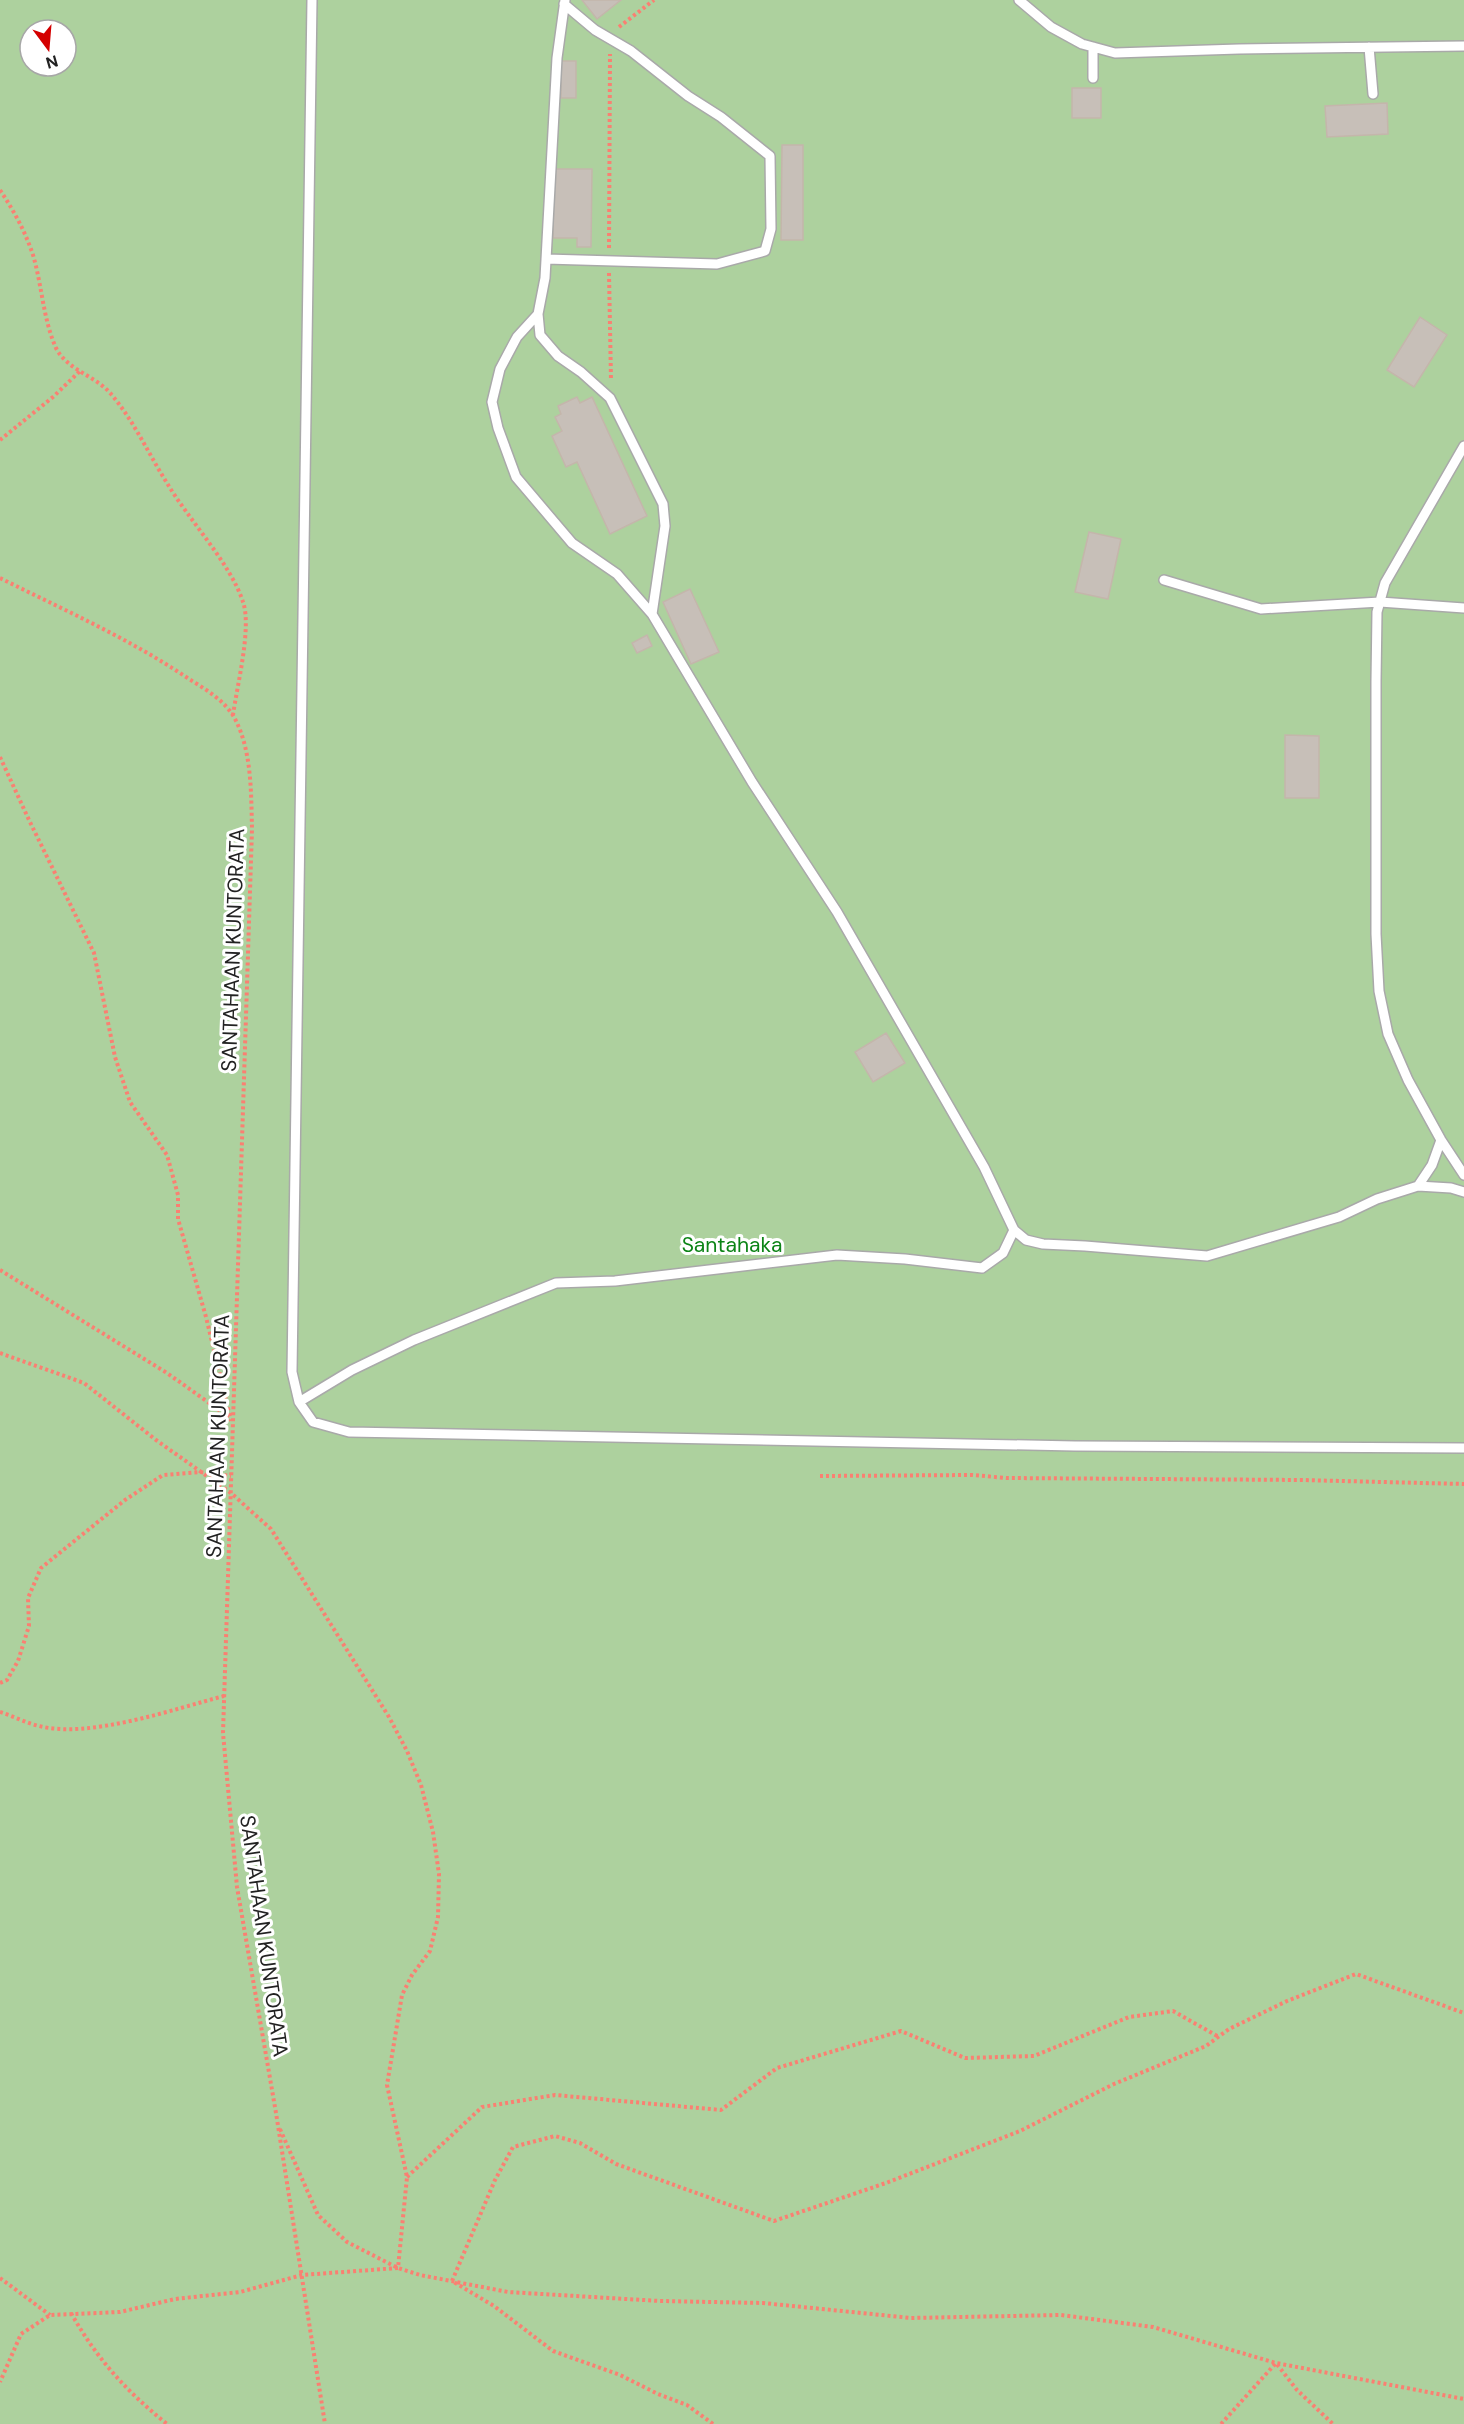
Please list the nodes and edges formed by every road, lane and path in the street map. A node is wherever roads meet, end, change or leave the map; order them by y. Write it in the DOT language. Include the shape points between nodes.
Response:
graph roads {
  1 [pos="312,0"];
  2 [pos="654,0"];
  3 [pos="1018,0"];
  4 [pos="565,2"];
  5 [pos="610,39"];
  6 [pos="1464,46"];
  7 [pos="1093,47"];
  8 [pos="1369,47"];
  9 [pos="1093,78"];
  10 [pos="1373,94"];
  11 [pos="0,190"];
  12 [pos="546,259"];
  13 [pos="609,261"];
  14 [pos="538,314"];
  15 [pos="80,371"];
  16 [pos="607,394"];
  17 [pos="0,440"];
  18 [pos="1464,446"];
  19 [pos="0,578"];
  20 [pos="1164,580"];
  21 [pos="1380,602"];
  22 [pos="1464,608"];
  23 [pos="652,614"];
  24 [pos="233,715"];
  25 [pos="0,757"];
  26 [pos="1441,1140"];
  27 [pos="1464,1175"];
  28 [pos="1418,1186"];
  29 [pos="1464,1192"];
  30 [pos="1014,1230"];
  31 [pos="0,1270"];
  32 [pos="0,1353"];
  33 [pos="299,1401"];
  34 [pos="230,1418"];
  35 [pos="232,1428"];
  36 [pos="1464,1448"];
  37 [pos="200,1472"];
  38 [pos="231,1476"];
  39 [pos="820,1476"];
  40 [pos="1464,1484"];
  41 [pos="231,1493"];
  42 [pos="0,1683"];
  43 [pos="224,1695"];
  44 [pos="0,1712"];
  45 [pos="1464,2013"];
  46 [pos="1219,2037"];
  47 [pos="278,2123"];
  48 [pos="407,2177"];
  49 [pos="398,2268"];
  50 [pos="302,2275"];
  51 [pos="0,2278"];
  52 [pos="452,2281"];
  53 [pos="70,2313"];
  54 [pos="50,2315"];
  55 [pos="1276,2363"];
  56 [pos="0,2382"];
  57 [pos="1464,2399"];
  58 [pos="167,2424"];
  59 [pos="325,2424"];
  60 [pos="713,2424"];
  61 [pos="1221,2424"];
  62 [pos="1333,2424"];
  1 -- 33 [label="lane" via="292,1372"];
  2 -- 5 [label="path" via="610,33"];
  3 -- 7 [label="lane" via="1052,27"];
  4 -- 5 [label="lane"];
  4 -- 12 [label="lane" via="557,58"];
  5 -- 13 [label="path"];
  5 -- 13 [label="lane" via="770,156 771,229 765,251 717,264"];
  6 -- 8 [label="lane"];
  7 -- 8 [label="lane" via="1115,53"];
  7 -- 9 [label="lane"];
  8 -- 10 [label="lane"];
  11 -- 15 [label="path" via="18,217 33,255 57,349"];
  12 -- 13 [label="lane"];
  12 -- 14 [label="lane"];
  13 -- 16 [label="path" via="611,379"];
  14 -- 16 [label="lane" via="540,335 558,356"];
  14 -- 23 [label="lane" via="517,337 500,369 492,402 516,477 572,543 617,574"];
  15 -- 17 [label="path"];
  15 -- 24 [label="path" via="109,392 128,416 244,603 246,626"];
  16 -- 23 [label="lane" via="663,504 665,526"];
  18 -- 21 [label="lane" via="1385,582"];
  19 -- 24 [label="path, SANTAHAAN KUNTORATA" via="161,660 215,696"];
  20 -- 21 [label="lane" via="1261,609"];
  21 -- 22 [label="lane"];
  21 -- 26 [label="lane" via="1376,681 1379,991 1388,1034"];
  23 -- 30 [label="lane" via="752,782 837,912 984,1167"];
  24 -- 35 [label="path, SANTAHAAN KUNTORATA" via="246,752 252,829"];
  25 -- 34 [label="path" via="94,953 115,1057 130,1102 167,1155 178,1195 178,1219"];
  26 -- 27 [label="lane"];
  26 -- 28 [label="lane" via="1432,1165"];
  28 -- 29 [label="lane"];
  28 -- 30 [label="lane" via="1339,1217 1207,1256 1043,1244 1026,1240"];
  30 -- 33 [label="lane" via="1004,1253 982,1268 837,1255 615,1281 556,1283 414,1340"];
  31 -- 34 [label="path" via="167,1373"];
  32 -- 37 [label="path" via="84,1383"];
  33 -- 36 [label="lane" via="313,1422 349,1432 1063,1446"];
  34 -- 35 [label="path"];
  35 -- 38 [label="path, SANTAHAAN KUNTORATA"];
  37 -- 38 [label="path"];
  37 -- 41 [label="path"];
  37 -- 42 [label="path" via="163,1475 125,1500 41,1568 28,1598 28,1626 18,1661 7,1680"];
  38 -- 41 [label="path, SANTAHAAN KUNTORATA"];
  39 -- 40 [label="path"];
  41 -- 43 [label="path, SANTAHAAN KUNTORATA"];
  41 -- 48 [label="path" via="271,1529 389,1717 421,1785 439,1874 438,1917 430,1951 402,1995 387,2085"];
  43 -- 44 [label="path" via="141,1719 63,1730 38,1726"];
  43 -- 47 [label="path, SANTAHAAN KUNTORATA" via="223,1733 237,1887"];
  45 -- 46 [label="path" via="1356,1974 1287,2001"];
  46 -- 48 [label="path" via="1173,2012 1129,2017 1034,2056 965,2058 901,2031 777,2068 720,2110 555,2095 482,2107"];
  46 -- 52 [label="path" via="1020,2131 774,2221 616,2164 580,2143 555,2136 513,2147"];
  47 -- 49 [label="path" via="318,2215 347,2242"];
  47 -- 50 [label="path, SANTAHAAN KUNTORATA"];
  48 -- 49 [label="path"];
  49 -- 50 [label="path"];
  49 -- 52 [label="path"];
  50 -- 53 [label="path" via="240,2292 175,2299 120,2312"];
  50 -- 59 [label="path, SANTAHAAN KUNTORATA"];
  51 -- 54 [label="path"];
  52 -- 55 [label="path" via="508,2292 660,2301 763,2302 911,2318 1061,2315 1153,2327"];
  52 -- 60 [label="path" via="494,2306 553,2351 687,2405"];
  53 -- 54 [label="path"];
  53 -- 58 [label="path" via="112,2373"];
  54 -- 56 [label="path" via="21,2334"];
  55 -- 57 [label="path"];
  55 -- 61 [label="path"];
  55 -- 62 [label="path" via="1297,2390"];
}
